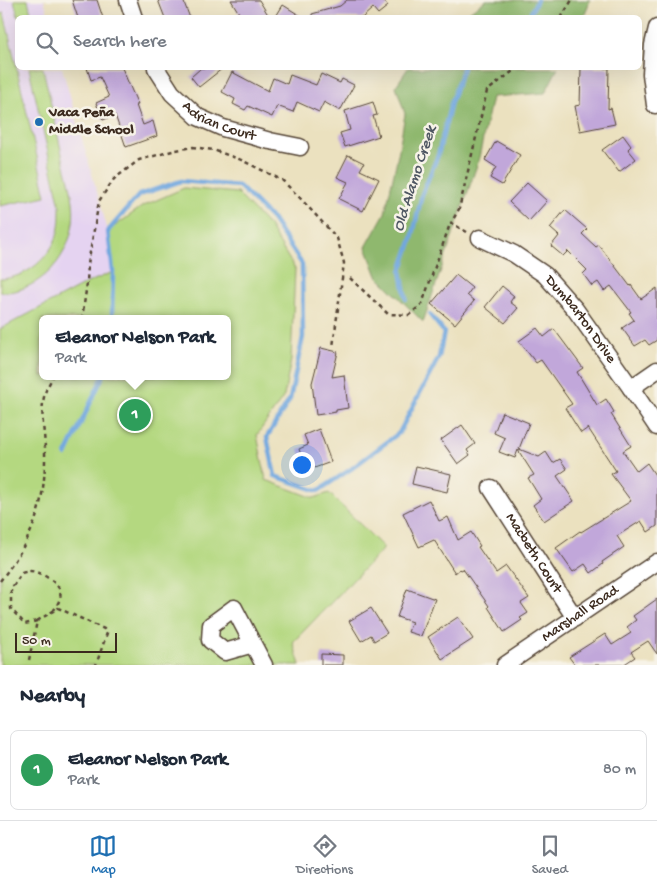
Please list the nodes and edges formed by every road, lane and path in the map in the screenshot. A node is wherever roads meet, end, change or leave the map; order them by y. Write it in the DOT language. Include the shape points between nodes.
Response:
graph roads {
  1 [pos="128,0"];
  2 [pos="572,0"];
  3 [pos="133,15"];
  4 [pos="563,15"];
  5 [pos="657,28"];
  6 [pos="157,70"];
  7 [pos="514,70"];
  8 [pos="655,105"];
  9 [pos="300,147"];
  10 [pos="450,223"];
  11 [pos="480,238"];
  12 [pos="350,278"];
  13 [pos="83,315"];
  14 [pos="332,347"];
  15 [pos="657,370"];
  16 [pos="51,380"];
  17 [pos="631,388"];
  18 [pos="657,427"];
  19 [pos="491,488"];
  20 [pos="657,562"];
  21 [pos="0,581"];
  22 [pos="49,614"];
  23 [pos="575,618"];
  24 [pos="37,621"];
  25 [pos="253,644"];
  26 [pos="29,660"];
  27 [pos="96,665"];
  28 [pos="264,665"];
  29 [pos="505,665"];
  1 -- 3 [label="street"];
  2 -- 4 [label="path"];
  5 -- 8 [label="street" via="651,74"];
  6 -- 9 [label="street, Adrian Court" via="172,93 198,117 223,128"];
  7 -- 10 [label="path" via="487,91 459,209"];
  10 -- 11 [label="path"];
  10 -- 12 [label="path" via="422,304 409,316 388,314"];
  11 -- 17 [label="street, Dumbarton Drive" via="514,254 545,275"];
  13 -- 14 [label="path" via="99,201 114,179 139,160 193,147 239,159 282,180 337,238 344,263"];
  15 -- 17 [label="street"];
  16 -- 21 [label="path" via="44,396 42,413 46,451 42,498 36,522 15,562"];
  17 -- 18 [label="street, Dumbarton Drive"];
  19 -- 23 [label="street, Macbeth Court"];
  20 -- 23 [label="street, Marshall Road"];
  22 -- 24 [label="path"];
  22 -- 24 [label="path" via="60,599 58,585 32,571 22,573 11,589 11,609 25,624"];
  22 -- 27 [label="path" via="58,608 104,629 107,633"];
  23 -- 29 [label="street, Marshall Road"];
  24 -- 26 [label="path"];
  25 -- 28 [label="street"];
}
